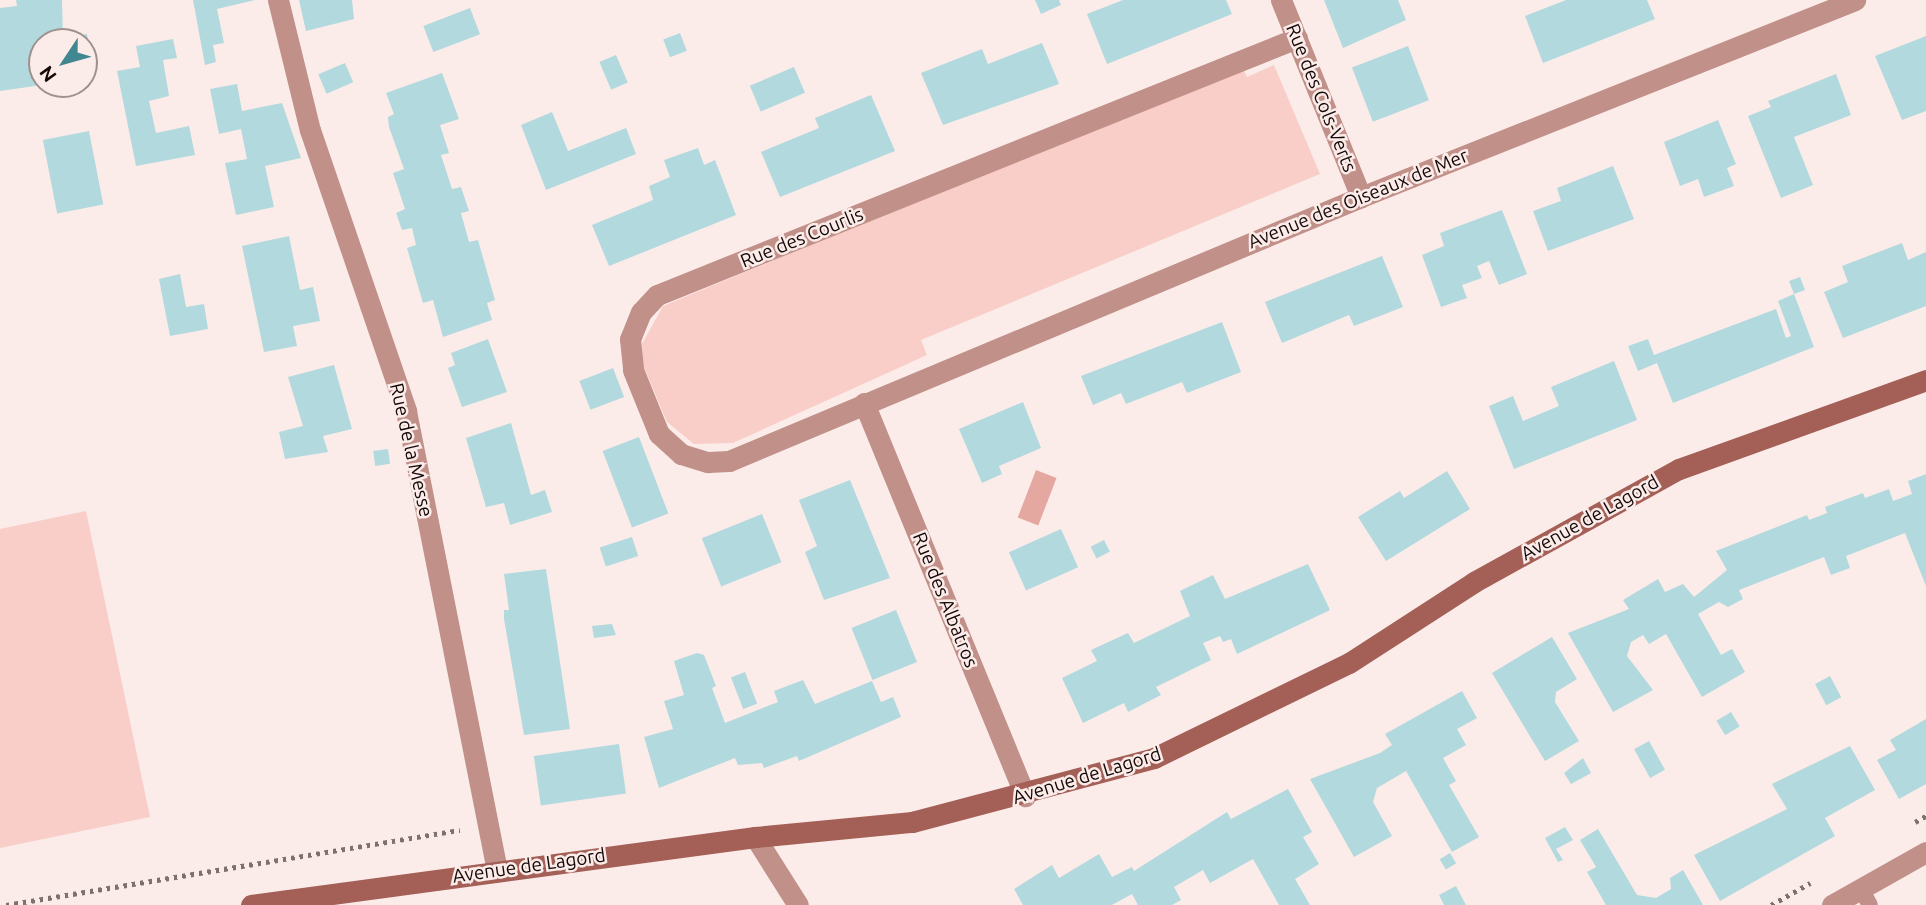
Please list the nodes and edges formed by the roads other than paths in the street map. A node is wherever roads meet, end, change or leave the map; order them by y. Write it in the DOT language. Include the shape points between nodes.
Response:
graph roads {
  1 [pos="278,0"];
  2 [pos="1281,0"];
  3 [pos="1855,0"];
  4 [pos="1297,38"];
  5 [pos="1361,197"];
  6 [pos="1926,380"];
  7 [pos="864,403"];
  8 [pos="1025,796"];
  9 [pos="755,837"];
  10 [pos="1926,852"];
  11 [pos="486,871"];
  12 [pos="1865,897"];
  13 [pos="251,905"];
  14 [pos="798,905"];
  15 [pos="1832,905"];
  1 -- 11 [label="street, Rue de la Messe" via="310,130 406,411"];
  2 -- 4 [label="street, Rue des Cols-Verts"];
  3 -- 5 [label="street, Avenue des Oiseaux de Mer"];
  4 -- 5 [label="street, Rue des Cols-Verts"];
  4 -- 7 [label="street, Rue des Courlis" via="657,295 641,312 630,339 633,370 659,434 681,454 708,462 729,461"];
  5 -- 7 [label="street, Avenue des Oiseaux de Mer"];
  6 -- 8 [label="street, Avenue de Lagord" via="1679,469 1474,582 1324,675 1154,758"];
  7 -- 8 [label="street, Rue des Albatros"];
  8 -- 9 [label="street, Avenue de Lagord" via="912,822"];
  9 -- 11 [label="street, Avenue de Lagord"];
  9 -- 14 [label="street"];
  10 -- 12 [label="street"];
  11 -- 13 [label="street, Avenue de Lagord"];
  12 -- 15 [label="street"];
}
